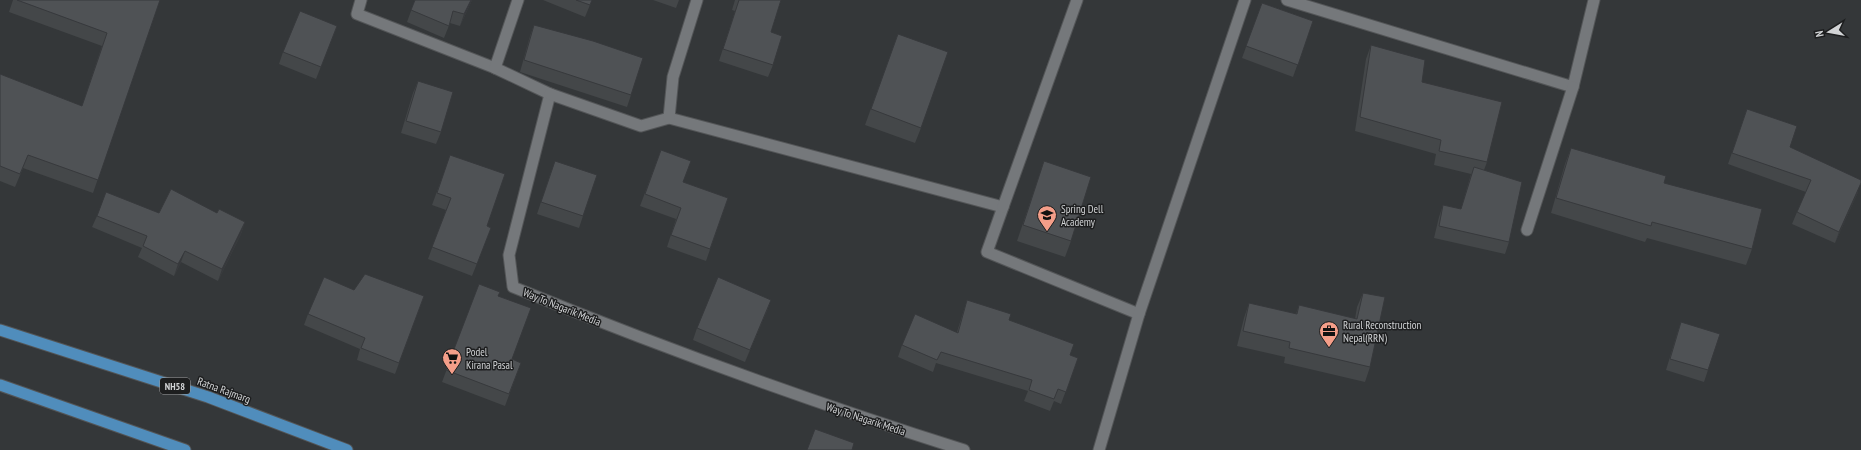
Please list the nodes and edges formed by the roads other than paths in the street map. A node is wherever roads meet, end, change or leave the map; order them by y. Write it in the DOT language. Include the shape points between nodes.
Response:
graph roads {
  1 [pos="361,0"];
  2 [pos="518,0"];
  3 [pos="697,0"];
  4 [pos="1077,0"];
  5 [pos="1245,0"];
  6 [pos="1287,0"];
  7 [pos="1594,0"];
  8 [pos="495,68"];
  9 [pos="1573,87"];
  10 [pos="550,94"];
  11 [pos="669,118"];
  12 [pos="1003,207"];
  13 [pos="1527,230"];
  14 [pos="1139,314"];
  15 [pos="0,330"];
  16 [pos="0,385"];
  17 [pos="164,446"];
  18 [pos="186,450"];
  19 [pos="347,450"];
  20 [pos="964,450"];
  21 [pos="1099,450"];
  1 -- 8 [label="street" via="357,14"];
  2 -- 8 [label="street"];
  3 -- 11 [label="street" via="673,77"];
  4 -- 12 [label="street"];
  5 -- 14 [label="street"];
  6 -- 9 [label="street"];
  7 -- 9 [label="street"];
  8 -- 10 [label="street"];
  9 -- 13 [label="street"];
  10 -- 11 [label="street" via="641,126"];
  10 -- 20 [label="street, Way To Nagarik Media" via="509,255 513,287 632,335 838,410"];
  11 -- 12 [label="street"];
  12 -- 14 [label="street" via="987,252"];
  14 -- 21 [label="street"];
  15 -- 19 [label="highway, Ratna Rajmarg / NH58" via="208,397"];
  16 -- 17 [label="highway"];
  17 -- 18 [label="highway"];
}
